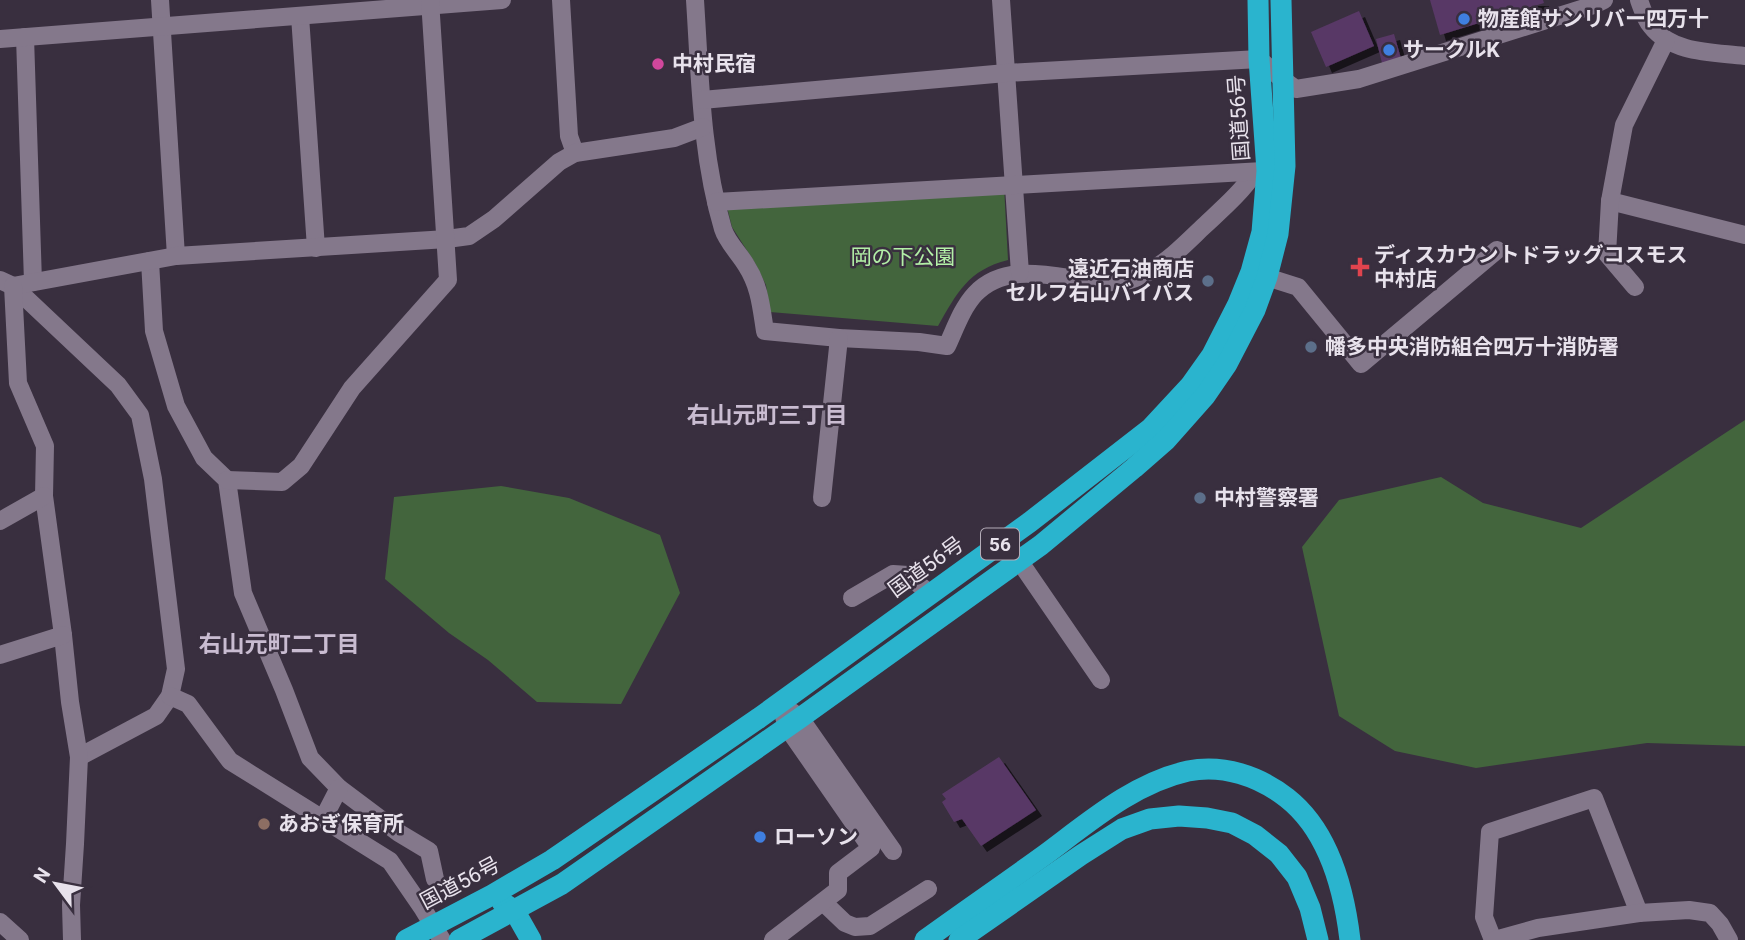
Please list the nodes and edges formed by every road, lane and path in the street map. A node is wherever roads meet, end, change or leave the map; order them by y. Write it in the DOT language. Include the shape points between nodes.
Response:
graph roads {
  1 [pos="160,0"];
  2 [pos="502,0"];
  3 [pos="561,0"];
  4 [pos="695,0"];
  5 [pos="1001,0"];
  6 [pos="1258,0"];
  7 [pos="1281,0"];
  8 [pos="1604,0"];
  9 [pos="1639,0"];
  10 [pos="431,3"];
  11 [pos="300,16"];
  12 [pos="162,26"];
  13 [pos="25,37"];
  14 [pos="0,39"];
  15 [pos="1667,40"];
  16 [pos="1745,56"];
  17 [pos="1259,59"];
  18 [pos="1006,73"];
  19 [pos="1282,79"];
  20 [pos="702,100"];
  21 [pos="704,127"];
  22 [pos="575,153"];
  23 [pos="1261,171"];
  24 [pos="1015,186"];
  25 [pos="1610,201"];
  26 [pos="716,202"];
  27 [pos="1745,235"];
  28 [pos="447,239"];
  29 [pos="316,248"];
  30 [pos="1497,250"];
  31 [pos="176,256"];
  32 [pos="150,261"];
  33 [pos="1020,273"];
  34 [pos="1259,275"];
  35 [pos="33,282"];
  36 [pos="6,283"];
  37 [pos="1634,287"];
  38 [pos="839,338"];
  39 [pos="227,480"];
  40 [pos="44,496"];
  41 [pos="822,498"];
  42 [pos="0,521"];
  43 [pos="1005,540"];
  44 [pos="1019,560"];
  45 [pos="930,594"];
  46 [pos="852,598"];
  47 [pos="63,635"];
  48 [pos="0,655"];
  49 [pos="1101,680"];
  50 [pos="170,696"];
  51 [pos="780,703"];
  52 [pos="793,722"];
  53 [pos="79,757"];
  54 [pos="339,788"];
  55 [pos="323,819"];
  56 [pos="893,851"];
  57 [pos="435,879"];
  58 [pos="928,889"];
  59 [pos="492,895"];
  60 [pos="823,902"];
  61 [pos="514,910"];
  62 [pos="1639,914"];
  63 [pos="494,921"];
  64 [pos="0,922"];
  65 [pos="466,936"];
  66 [pos="1349,938"];
  67 [pos="20,940"];
  68 [pos="72,940"];
  69 [pos="405,940"];
  70 [pos="442,940"];
  71 [pos="505,940"];
  72 [pos="531,940"];
  73 [pos="773,940"];
  74 [pos="925,940"];
  75 [pos="959,940"];
  76 [pos="1318,940"];
  77 [pos="1494,940"];
  78 [pos="1728,940"];
  1 -- 12 [label="street"];
  2 -- 10 [label="street"];
  3 -- 22 [label="street" via="569,136"];
  4 -- 20 [label="street"];
  5 -- 18 [label="street"];
  6 -- 17 [label="highway, 国道56号 / 56"];
  7 -- 19 [label="highway, 国道56号 / 56"];
  8 -- 19 [label="street" via="1359,79 1296,89"];
  9 -- 15 [label="street" via="1650,24"];
  10 -- 11 [label="street"];
  10 -- 28 [label="street"];
  11 -- 12 [label="street"];
  11 -- 29 [label="street"];
  12 -- 13 [label="street"];
  12 -- 31 [label="street"];
  13 -- 14 [label="street"];
  13 -- 35 [label="street"];
  15 -- 16 [label="street" via="1685,48"];
  15 -- 25 [label="street" via="1625,125"];
  17 -- 18 [label="street"];
  17 -- 19 [label="street"];
  17 -- 23 [label="highway, 国道56号 / 56"];
  18 -- 20 [label="street"];
  18 -- 24 [label="street"];
  19 -- 34 [label="highway, 国道56号 / 56" via="1284,179 1278,234"];
  20 -- 21 [label="street"];
  21 -- 22 [label="street" via="674,138"];
  21 -- 26 [label="street"];
  22 -- 28 [label="street" via="494,219 468,236"];
  23 -- 24 [label="street"];
  23 -- 33 [label="street" via="1150,272 1122,282"];
  23 -- 34 [label="highway, 国道56号 / 56"];
  24 -- 26 [label="street"];
  24 -- 33 [label="street"];
  25 -- 27 [label="street"];
  25 -- 37 [label="street" via="1606,254"];
  26 -- 38 [label="street" via="724,233 759,288 765,331"];
  28 -- 29 [label="street"];
  28 -- 39 [label="street" via="448,280 352,388 301,467 282,482"];
  29 -- 31 [label="street"];
  30 -- 34 [label="street" via="1361,364 1298,287"];
  31 -- 32 [label="street"];
  32 -- 35 [label="street"];
  32 -- 39 [label="street" via="154,331 176,406 204,458"];
  33 -- 38 [label="street" via="995,279 975,295 947,346"];
  34 -- 43 [label="highway, 国道56号 / 56" via="1212,355 1151,428"];
  34 -- 44 [label="highway, 国道56号 / 56" via="1255,310 1205,396 1166,440"];
  35 -- 36 [label="street"];
  36 -- 40 [label="street" via="18,383 46,446"];
  36 -- 50 [label="street" via="118,385 140,415 153,479 176,669"];
  38 -- 41 [label="street"];
  39 -- 54 [label="street" via="243,593 310,758"];
  40 -- 42 [label="street"];
  40 -- 47 [label="street"];
  43 -- 44 [label="street"];
  43 -- 45 [label="highway, 国道56号 / 56"];
  44 -- 49 [label="street"];
  44 -- 52 [label="highway, 国道56号 / 56"];
  45 -- 46 [label="street" via="908,575 893,574"];
  45 -- 51 [label="highway, 国道56号 / 56"];
  47 -- 48 [label="street"];
  47 -- 53 [label="street"];
  50 -- 53 [label="street" via="156,716"];
  50 -- 55 [label="street" via="188,704 230,761"];
  51 -- 52 [label="street"];
  51 -- 59 [label="highway, 国道56号 / 56" via="552,860"];
  52 -- 56 [label="street"];
  52 -- 60 [label="street" via="871,848 838,873 838,890"];
  52 -- 61 [label="highway, 国道56号 / 56" via="562,884"];
  53 -- 68 [label="street"];
  54 -- 55 [label="street"];
  54 -- 57 [label="street" via="429,851"];
  55 -- 70 [label="street" via="390,861"];
  58 -- 60 [label="street" via="870,926 845,923"];
  59 -- 61 [label="highway"];
  59 -- 63 [label="highway"];
  59 -- 69 [label="highway, 国道56号 / 56"];
  60 -- 73 [label="street"];
  61 -- 63 [label="highway, 国道56号 / 56"];
  61 -- 72 [label="highway"];
  62 -- 77 [label="street" via="1538,928"];
  62 -- 77 [label="street" via="1594,797 1490,832 1484,917"];
  62 -- 78 [label="street" via="1710,912"];
  63 -- 65 [label="highway, 国道56号 / 56"];
  63 -- 71 [label="highway"];
  64 -- 67 [label="street"];
  66 -- 74 [label="highway" via="1331,860 1308,818 1271,786 1243,774 1212,769 1188,771 1141,788"];
  75 -- 76 [label="highway" via="1122,829 1150,819 1179,816 1231,823 1279,854 1297,877"];
}
